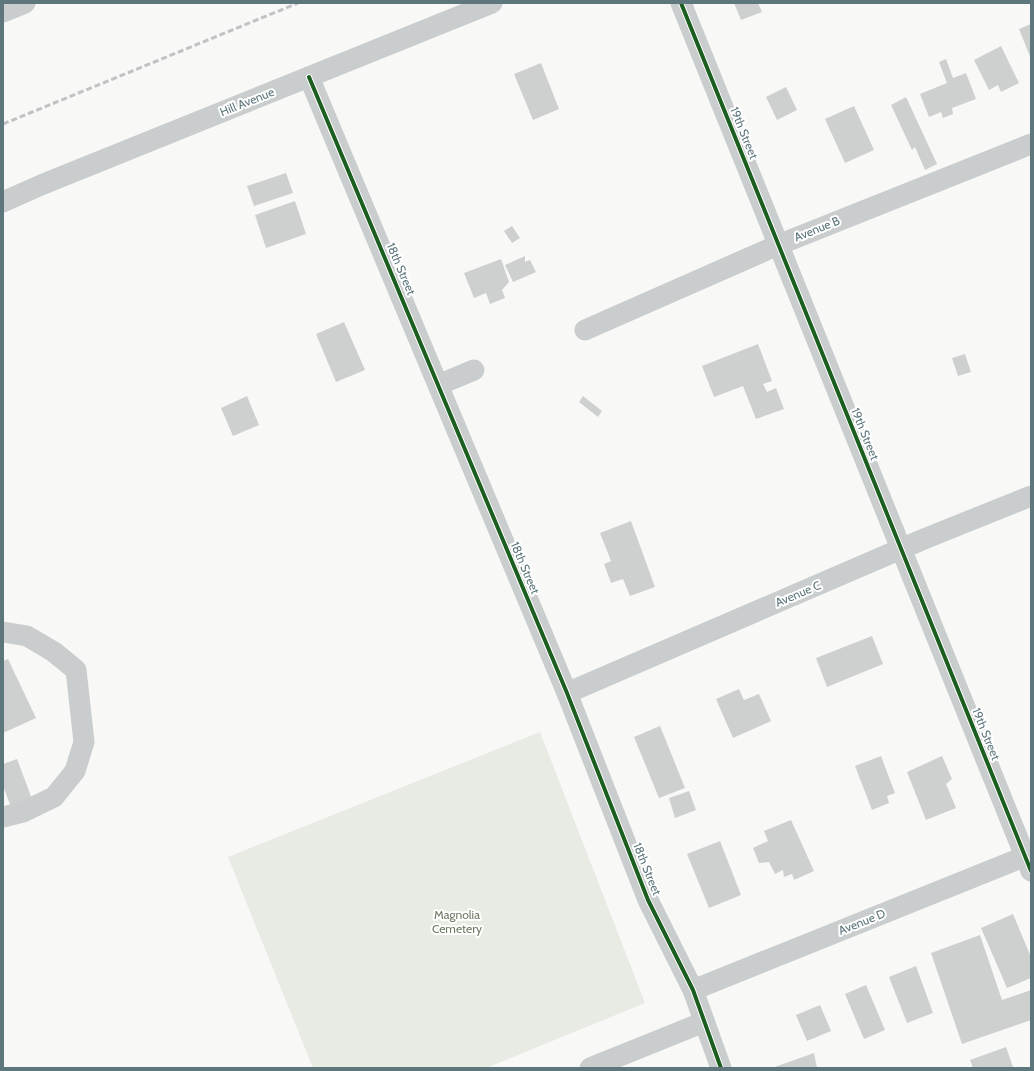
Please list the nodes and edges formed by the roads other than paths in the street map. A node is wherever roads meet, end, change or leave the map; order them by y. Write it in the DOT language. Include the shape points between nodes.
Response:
graph roads {
  1 [pos="25,3"];
  2 [pos="492,3"];
  3 [pos="681,3"];
  4 [pos="3,12"];
  5 [pos="309,77"];
  6 [pos="1031,144"];
  7 [pos="3,202"];
  8 [pos="778,245"];
  9 [pos="585,330"];
  10 [pos="474,370"];
  11 [pos="438,385"];
  12 [pos="1031,496"];
  13 [pos="901,549"];
  14 [pos="3,632"];
  15 [pos="567,693"];
  16 [pos="3,817"];
  17 [pos="1029,860"];
  18 [pos="693,990"];
  19 [pos="704,1022"];
  20 [pos="632,1060"];
  21 [pos="590,1068"];
  22 [pos="721,1068"];
  1 -- 4 [label="street"];
  2 -- 5 [label="street, Hill Avenue"];
  3 -- 8 [label="street, 19th Street"];
  5 -- 7 [label="street, Hill Avenue"];
  5 -- 11 [label="street, 18th Street"];
  6 -- 8 [label="street, Avenue B"];
  8 -- 9 [label="street, Avenue B"];
  8 -- 13 [label="street, 19th Street"];
  10 -- 11 [label="street"];
  11 -- 15 [label="street, 18th Street"];
  12 -- 13 [label="street, Avenue C"];
  13 -- 15 [label="street, Avenue C"];
  13 -- 17 [label="street, 19th Street"];
  14 -- 16 [label="street" via="27,636 54,652 76,670 84,742 75,771 54,797 23,812"];
  15 -- 18 [label="street, 18th Street" via="648,900"];
  17 -- 18 [label="street, Avenue D"];
  18 -- 19 [label="street, 18th Street"];
  19 -- 20 [label="street"];
  19 -- 22 [label="street, 18th Street"];
  20 -- 21 [label="street"];
}
